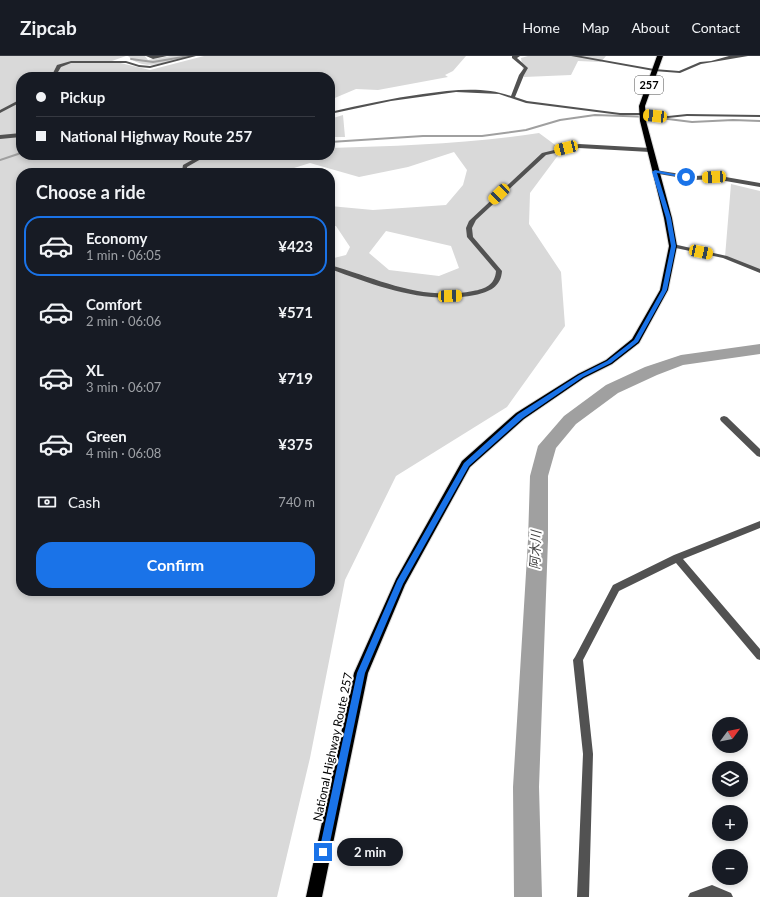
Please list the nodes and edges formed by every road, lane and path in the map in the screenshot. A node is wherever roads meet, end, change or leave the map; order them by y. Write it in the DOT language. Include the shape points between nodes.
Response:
graph roads {
  1 [pos="148,56"];
  2 [pos="165,56"];
  3 [pos="194,56"];
  4 [pos="518,56"];
  5 [pos="573,56"];
  6 [pos="660,56"];
  7 [pos="746,56"];
  8 [pos="654,70"];
  9 [pos="55,72"];
  10 [pos="513,97"];
  11 [pos="16,103"];
  12 [pos="0,112"];
  13 [pos="335,112"];
  14 [pos="760,116"];
  15 [pos="643,118"];
  16 [pos="16,135"];
  17 [pos="0,137"];
  18 [pos="650,150"];
  19 [pos="196,160"];
  20 [pos="184,168"];
  21 [pos="655,172"];
  22 [pos="760,185"];
  23 [pos="673,246"];
  24 [pos="335,269"];
  25 [pos="760,271"];
  26 [pos="724,419"];
  27 [pos="760,454"];
  28 [pos="760,524"];
  29 [pos="677,558"];
  30 [pos="760,656"];
  31 [pos="314,897"];
  32 [pos="583,897"];
  33 [pos="694,897"];
  34 [pos="727,897"];
  1 -- 2 [label="street"];
  3 -- 9 [label="street" via="150,67 126,62 68,62 59,66"];
  4 -- 10 [label="street" via="514,57 526,68 520,75"];
  5 -- 8 [label="street"];
  6 -- 8 [label="highway, National Highway Route 257 / 257"];
  7 -- 8 [label="street" via="730,56 700,63 680,72"];
  8 -- 15 [label="highway, National Highway Route 257 / 257" via="642,106"];
  10 -- 13 [label="street" via="499,93 456,91 391,100"];
  10 -- 15 [label="street" via="526,102"];
  11 -- 12 [label="street"];
  14 -- 15 [label="street" via="687,115"];
  15 -- 18 [label="highway, National Highway Route 257 / 257"];
  16 -- 17 [label="street"];
  18 -- 21 [label="highway, National Highway Route 257 / 257"];
  18 -- 24 [label="street" via="572,147 542,155 469,225 470,237 499,271 496,283 483,291 462,296 424,295"];
  19 -- 20 [label="street"];
  21 -- 22 [label="street" via="689,177 728,178"];
  21 -- 23 [label="highway, National Highway Route 257 / 257"];
  23 -- 25 [label="street" via="725,257"];
  23 -- 31 [label="highway, National Highway Route 257 / 257" via="664,290 636,341 609,362 581,376 520,416 466,464 404,577 361,673"];
  26 -- 27 [label="street"];
  28 -- 29 [label="street"];
  29 -- 30 [label="street"];
  29 -- 32 [label="street" via="616,588 578,660 588,754"];
  33 -- 34 [label="street" via="712,891"];
}
